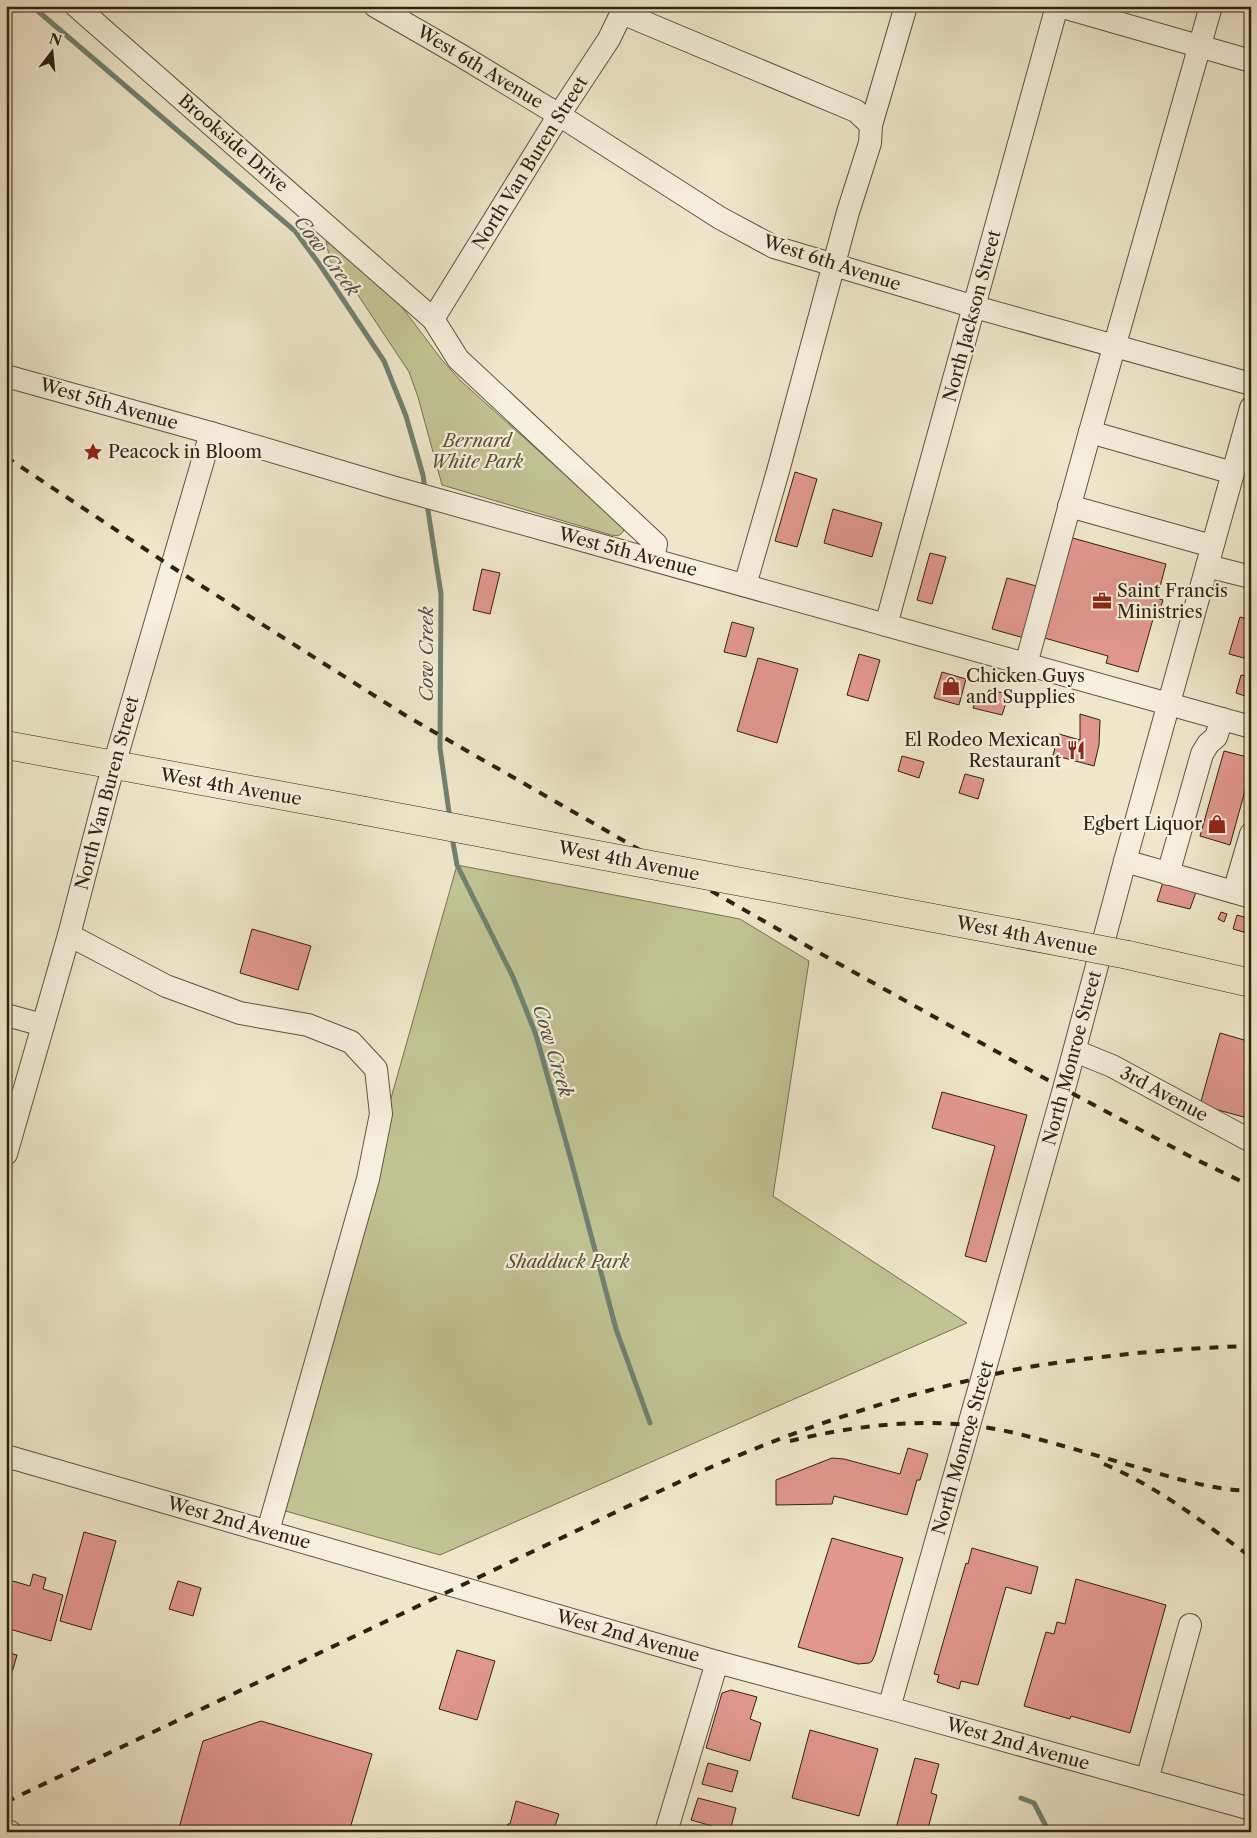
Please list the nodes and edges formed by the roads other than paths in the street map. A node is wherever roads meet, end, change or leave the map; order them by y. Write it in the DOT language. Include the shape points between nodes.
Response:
graph roads {
  1 [pos="76,6"];
  2 [pos="375,6"];
  3 [pos="906,6"];
  4 [pos="1058,6"];
  5 [pos="1211,6"];
  6 [pos="624,10"];
  7 [pos="1200,47"];
  8 [pos="1251,61"];
  9 [pos="559,115"];
  10 [pos="871,124"];
  11 [pos="833,265"];
  12 [pos="975,307"];
  13 [pos="433,319"];
  14 [pos="1114,346"];
  15 [pos="6,376"];
  16 [pos="1251,384"];
  17 [pos="1251,408"];
  18 [pos="1090,432"];
  19 [pos="211,433"];
  20 [pos="1233,473"];
  21 [pos="1069,506"];
  22 [pos="1210,556"];
  23 [pos="653,559"];
  24 [pos="1251,577"];
  25 [pos="745,585"];
  26 [pos="886,625"];
  27 [pos="1026,664"];
  28 [pos="1169,704"];
  29 [pos="1222,719"];
  30 [pos="1251,727"];
  31 [pos="6,745"];
  32 [pos="114,765"];
  33 [pos="1251,834"];
  34 [pos="1125,861"];
  35 [pos="1168,874"];
  36 [pos="1242,895"];
  37 [pos="68,935"];
  38 [pos="1251,983"];
  39 [pos="6,1015"];
  40 [pos="43,1025"];
  41 [pos="1075,1051"];
  42 [pos="12,1115"];
  43 [pos="1251,1141"];
  44 [pos="6,1154"];
  45 [pos="6,1456"];
  46 [pos="268,1532"];
  47 [pos="1190,1625"];
  48 [pos="717,1662"];
  49 [pos="889,1708"];
  50 [pos="1147,1780"];
  51 [pos="1251,1809"];
  52 [pos="666,1832"];
  1 -- 13 [label="street, Brookside Drive"];
  2 -- 9 [label="street, West 6th Avenue"];
  3 -- 10 [label="street"];
  4 -- 7 [label="street"];
  4 -- 12 [label="street, North Jackson Street"];
  5 -- 7 [label="street"];
  6 -- 9 [label="street, North Van Buren Street" via="609,39"];
  6 -- 10 [label="street" via="856,111"];
  7 -- 8 [label="street"];
  7 -- 14 [label="street"];
  9 -- 11 [label="street, West 6th Avenue" via="754,237 774,247"];
  9 -- 13 [label="street, North Van Buren Street"];
  10 -- 11 [label="street" via="870,142"];
  11 -- 12 [label="street, West 6th Avenue"];
  11 -- 25 [label="street"];
  12 -- 14 [label="street, West 6th Avenue"];
  12 -- 26 [label="street, North Jackson Street"];
  13 -- 23 [label="street, Brookside Drive" via="458,359 656,544"];
  14 -- 16 [label="street, West 6th Avenue"];
  14 -- 18 [label="street"];
  15 -- 19 [label="street, West 5th Avenue"];
  17 -- 20 [label="street, North Monroe Street"];
  18 -- 20 [label="street"];
  18 -- 21 [label="street"];
  19 -- 23 [label="street, West 5th Avenue"];
  19 -- 32 [label="street, North Van Buren Street"];
  20 -- 22 [label="street, North Monroe Street"];
  21 -- 22 [label="street"];
  21 -- 27 [label="street"];
  22 -- 24 [label="street"];
  22 -- 28 [label="street, North Monroe Street"];
  23 -- 25 [label="street, West 5th Avenue"];
  25 -- 26 [label="street, West 5th Avenue"];
  26 -- 27 [label="street, West 5th Avenue"];
  27 -- 28 [label="street, West 5th Avenue"];
  28 -- 29 [label="street, West 5th Avenue"];
  28 -- 34 [label="street, North Monroe Street"];
  29 -- 30 [label="street, West 5th Avenue"];
  29 -- 35 [label="street" via="1216,737 1202,754"];
  31 -- 32 [label="main road, West 4th Avenue"];
  32 -- 37 [label="street, North Van Buren Street"];
  32 -- 38 [label="main road, West 4th Avenue, bridge" via="1071,944"];
  33 -- 36 [label="street"];
  34 -- 35 [label="street"];
  34 -- 41 [label="street, North Monroe Street"];
  35 -- 36 [label="street"];
  37 -- 40 [label="street, North Van Buren Street"];
  37 -- 46 [label="street" via="166,986 240,1013 308,1025 350,1042 376,1069 381,1114 368,1179"];
  39 -- 40 [label="street"];
  40 -- 42 [label="street, North Van Buren Street"];
  41 -- 43 [label="street, 3rd Avenue" via="1112,1066"];
  41 -- 49 [label="street, North Monroe Street"];
  42 -- 44 [label="street, North Van Buren Street"];
  45 -- 46 [label="street, West 2nd Avenue"];
  46 -- 48 [label="street, West 2nd Avenue"];
  47 -- 50 [label="street"];
  48 -- 49 [label="street, West 2nd Avenue"];
  48 -- 52 [label="street"];
  49 -- 50 [label="street, West 2nd Avenue"];
  50 -- 51 [label="street, West 2nd Avenue"];
}
